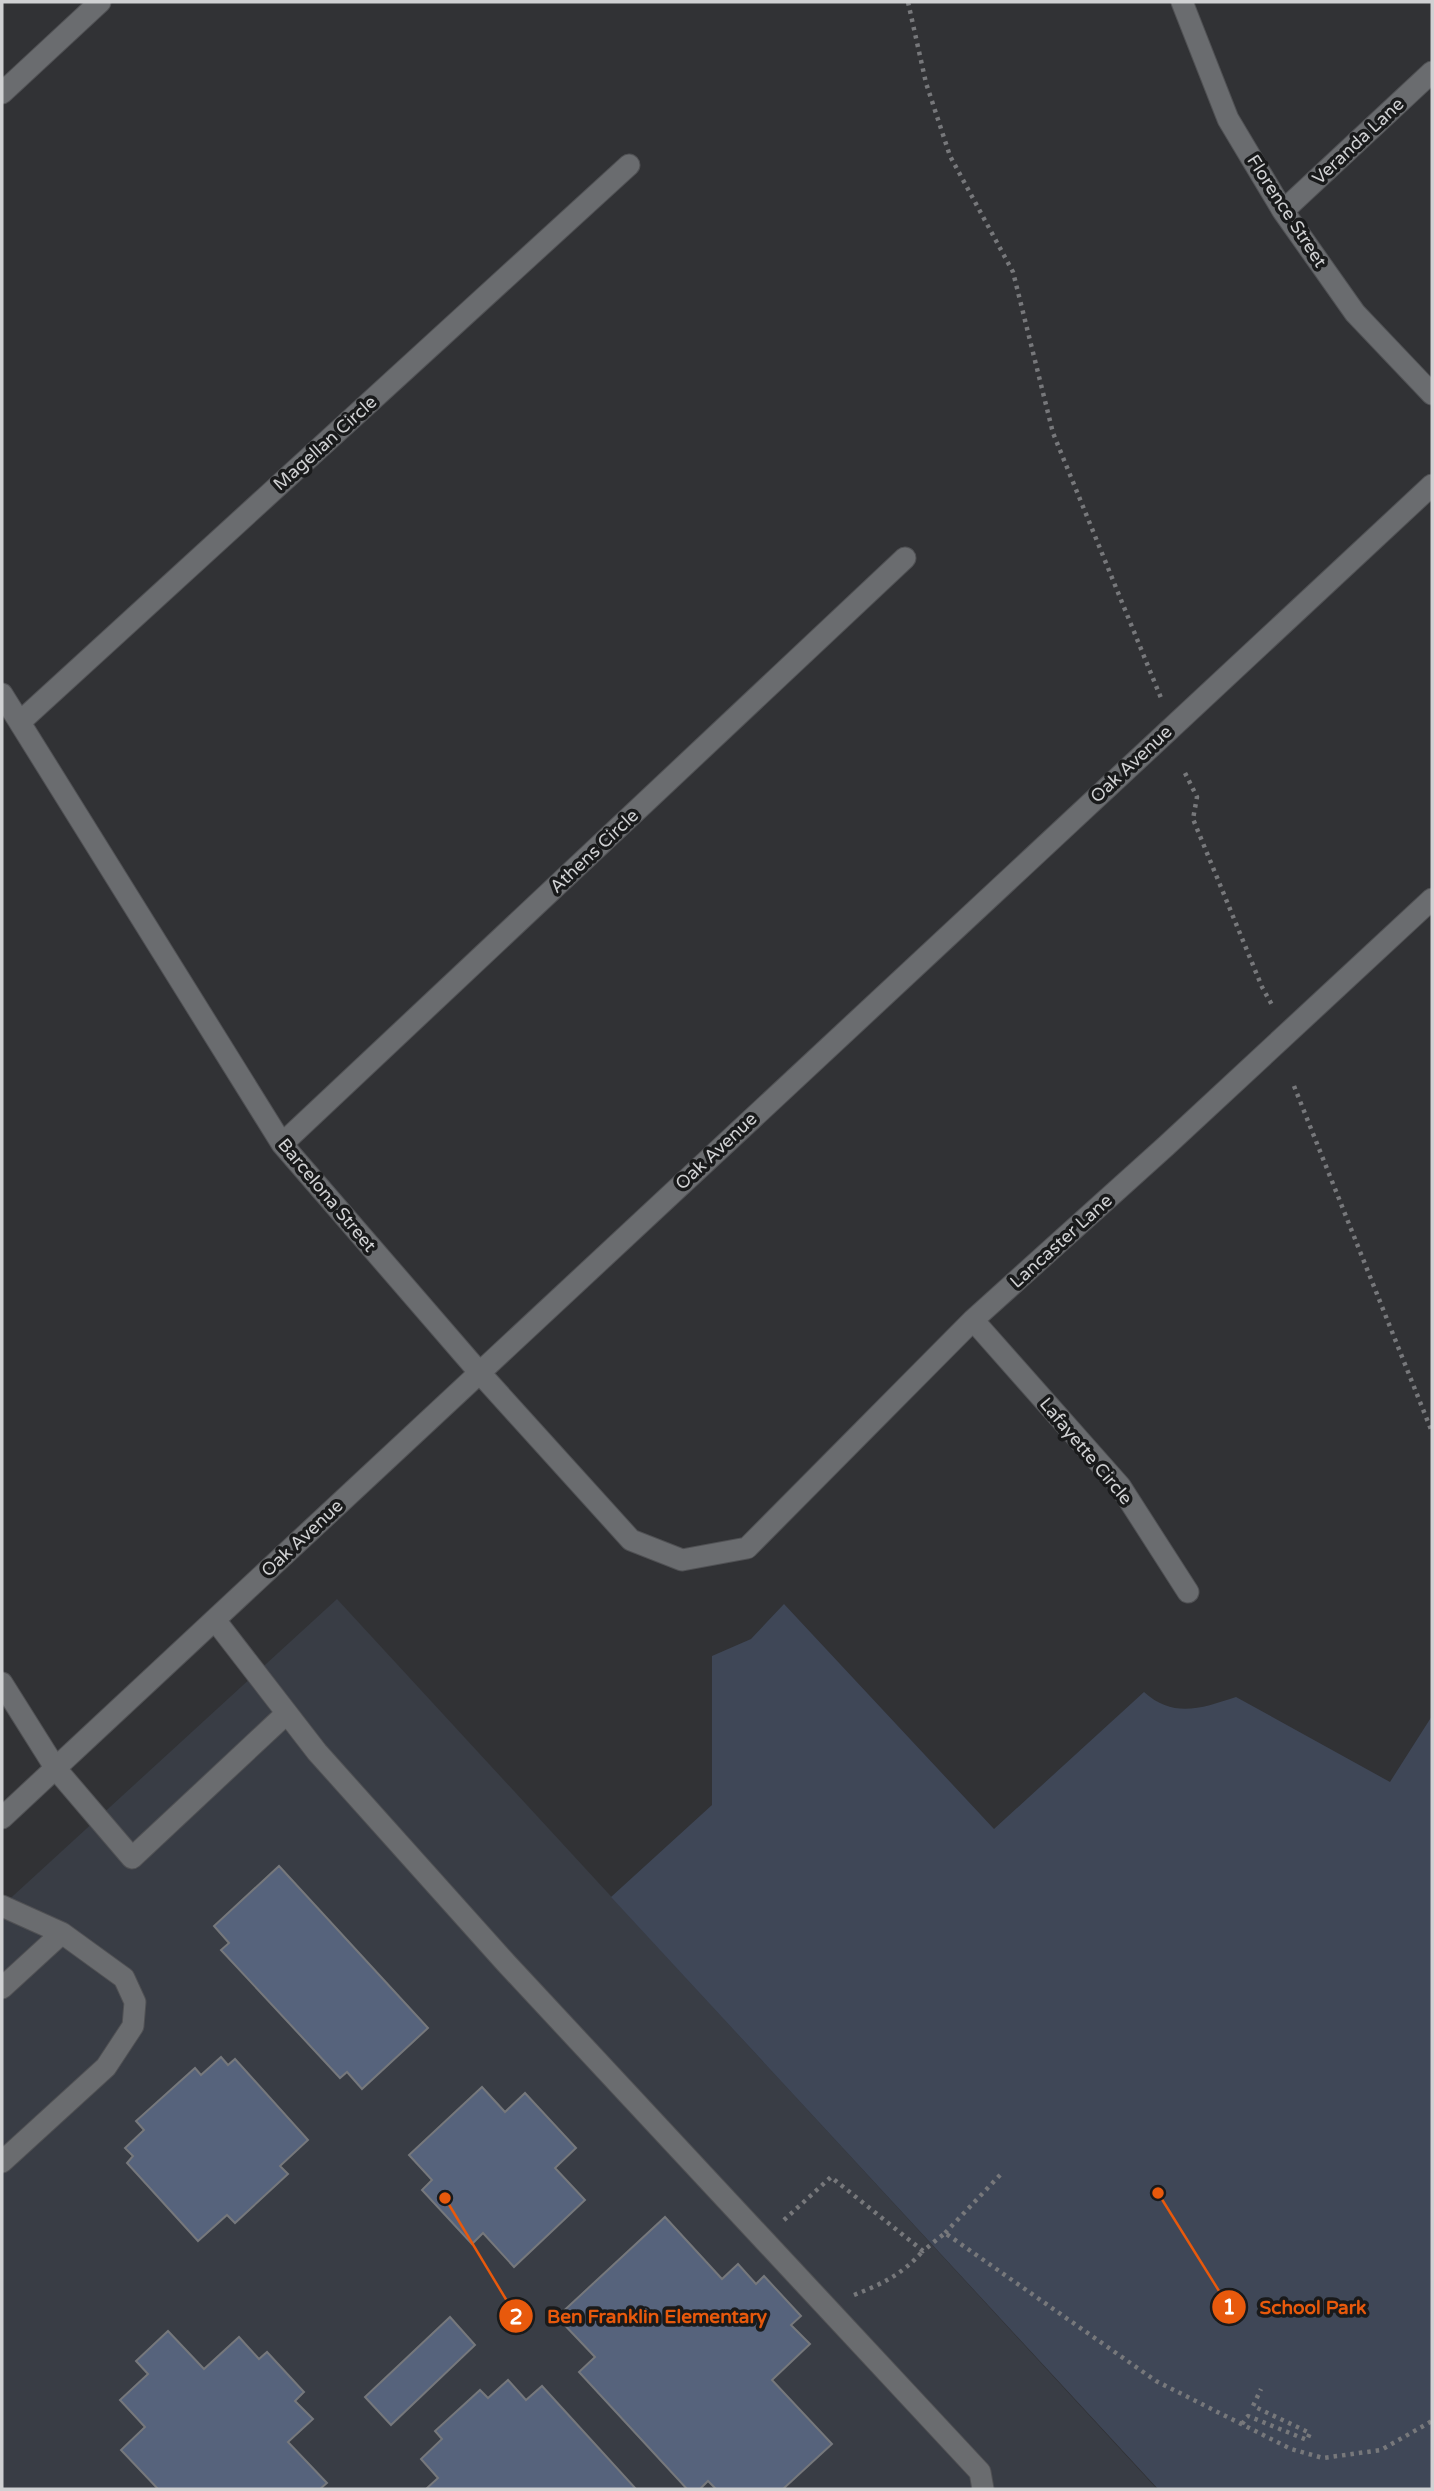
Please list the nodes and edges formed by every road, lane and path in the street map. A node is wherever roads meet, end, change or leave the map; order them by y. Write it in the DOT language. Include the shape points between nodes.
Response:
graph roads {
  1 [pos="100,2"];
  2 [pos="908,2"];
  3 [pos="1182,2"];
  4 [pos="1432,72"];
  5 [pos="2,93"];
  6 [pos="629,164"];
  7 [pos="1283,211"];
  8 [pos="1432,394"];
  9 [pos="1432,485"];
  10 [pos="905,558"];
  11 [pos="2,694"];
  12 [pos="1162,700"];
  13 [pos="20,722"];
  14 [pos="1185,773"];
  15 [pos="1431,903"];
  16 [pos="1277,1013"];
  17 [pos="1294,1086"];
  18 [pos="282,1144"];
  19 [pos="973,1320"];
  20 [pos="479,1372"];
  21 [pos="1432,1432"];
  22 [pos="682,1560"];
  23 [pos="1188,1592"];
  24 [pos="215,1620"];
  25 [pos="2,1683"];
  26 [pos="287,1713"];
  27 [pos="56,1769"];
  28 [pos="2,1818"];
  29 [pos="2,1906"];
  30 [pos="62,1933"];
  31 [pos="2,1988"];
  32 [pos="2,2162"];
  33 [pos="1002,2173"];
  34 [pos="945,2233"];
  35 [pos="764,2239"];
  36 [pos="923,2251"];
  37 [pos="826,2306"];
  38 [pos="1261,2389"];
  39 [pos="1432,2421"];
  40 [pos="1242,2424"];
  41 [pos="983,2489"];
  1 -- 5 [label="street"];
  2 -- 12 [label="path" via="926,83 950,156 1013,272 1054,433"];
  3 -- 7 [label="street, Florence Street" via="1228,118"];
  4 -- 7 [label="street, Veranda Lane"];
  6 -- 13 [label="street, Magellan Circle"];
  7 -- 8 [label="street, Florence Street" via="1355,313"];
  9 -- 20 [label="street, Oak Avenue"];
  10 -- 18 [label="street, Athens Circle"];
  11 -- 13 [label="street, Barcelona Street"];
  13 -- 18 [label="street, Barcelona Street"];
  14 -- 16 [label="path" via="1197,797 1193,819 1262,988"];
  15 -- 19 [label="street, Lancaster Lane"];
  17 -- 21 [label="path"];
  18 -- 20 [label="street, Barcelona Street"];
  19 -- 22 [label="street, Lancaster Lane" via="747,1548"];
  19 -- 23 [label="street, Lafayette Circle" via="1120,1486"];
  20 -- 22 [label="street, Barcelona Street" via="631,1540"];
  20 -- 24 [label="street, Oak Avenue"];
  24 -- 26 [label="street"];
  24 -- 27 [label="street, Oak Avenue"];
  25 -- 27 [label="street"];
  26 -- 27 [label="street" via="132,1858"];
  26 -- 35 [label="street" via="506,1962"];
  27 -- 28 [label="street, Oak Avenue"];
  29 -- 30 [label="street"];
  30 -- 31 [label="street"];
  30 -- 32 [label="street" via="124,1978 135,2002 133,2026 106,2067"];
  33 -- 34 [label="path"];
  34 -- 36 [label="path"];
  34 -- 40 [label="path" via="1156,2381"];
  35 -- 36 [label="path" via="831,2177"];
  35 -- 37 [label="street"];
  36 -- 37 [label="path" via="889,2281"];
  37 -- 41 [label="street" via="980,2472"];
  38 -- 40 [label="path" via="1253,2406 1310,2433 1307,2440 1248,2416"];
  39 -- 40 [label="path" via="1381,2450 1322,2458 1291,2449"];
}
